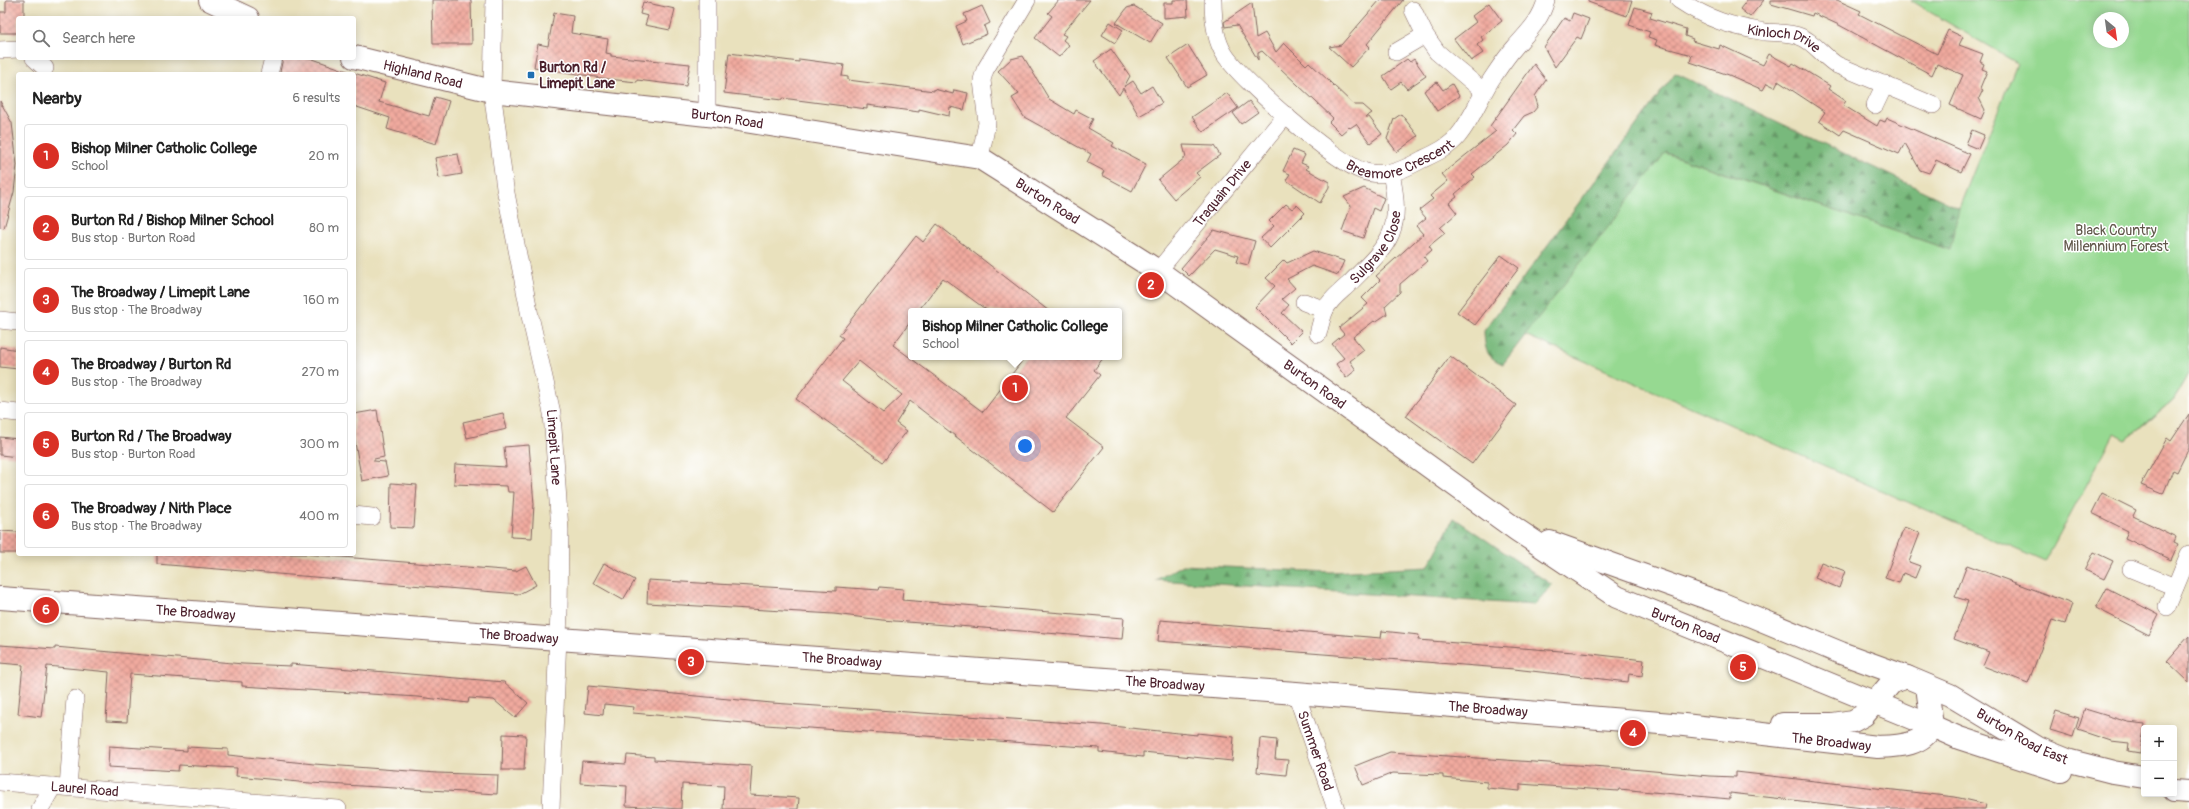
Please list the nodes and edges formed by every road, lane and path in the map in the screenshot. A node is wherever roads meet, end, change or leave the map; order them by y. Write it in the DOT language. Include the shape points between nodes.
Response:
graph roads {
  1 [pos="210,0"];
  2 [pos="494,0"];
  3 [pos="707,0"];
  4 [pos="1027,0"];
  5 [pos="1213,0"];
  6 [pos="1546,0"];
  7 [pos="1680,0"];
  8 [pos="1412,10"];
  9 [pos="244,16"];
  10 [pos="1425,35"];
  11 [pos="16,49"];
  12 [pos="0,50"];
  13 [pos="1396,52"];
  14 [pos="356,57"];
  15 [pos="272,60"];
  16 [pos="270,72"];
  17 [pos="1885,84"];
  18 [pos="492,91"];
  19 [pos="1483,91"];
  20 [pos="1876,105"];
  21 [pos="1933,105"];
  22 [pos="707,115"];
  23 [pos="1286,115"];
  24 [pos="980,158"];
  25 [pos="1391,172"];
  26 [pos="1158,271"];
  27 [pos="1304,302"];
  28 [pos="1325,310"];
  29 [pos="0,320"];
  30 [pos="16,322"];
  31 [pos="1318,334"];
  32 [pos="0,412"];
  33 [pos="16,413"];
  34 [pos="356,515"];
  35 [pos="372,517"];
  36 [pos="1516,530"];
  37 [pos="2189,554"];
  38 [pos="2131,569"];
  39 [pos="2175,587"];
  40 [pos="0,598"];
  41 [pos="2167,607"];
  42 [pos="1750,615"];
  43 [pos="558,638"];
  44 [pos="1907,677"];
  45 [pos="1829,683"];
  46 [pos="1927,686"];
  47 [pos="1296,693"];
  48 [pos="75,699"];
  49 [pos="1875,701"];
  50 [pos="1684,725"];
  51 [pos="1932,726"];
  52 [pos="2141,777"];
  53 [pos="2177,780"];
  54 [pos="2189,780"];
  55 [pos="0,782"];
  56 [pos="61,786"];
  57 [pos="2141,788"];
  58 [pos="2177,791"];
  59 [pos="2189,792"];
  60 [pos="40,809"];
  61 [pos="338,809"];
  62 [pos="551,809"];
  63 [pos="1336,809"];
  1 -- 9 [label="main road"];
  2 -- 18 [label="street, Limepit Lane"];
  3 -- 22 [label="street"];
  4 -- 24 [label="street" via="985,70 982,80 987,123"];
  5 -- 23 [label="street, Breamore Crescent" via="1213,18 1225,55 1245,79"];
  6 -- 19 [label="street, Breamore Crescent" via="1538,22 1514,48"];
  7 -- 17 [label="street, Kinloch Drive" via="1698,13 1725,24 1793,34 1804,38 1833,62"];
  8 -- 10 [label="street"];
  10 -- 13 [label="street"];
  10 -- 19 [label="street" via="1437,52"];
  11 -- 12 [label="street"];
  14 -- 18 [label="main road, Highland Road"];
  15 -- 16 [label="street"];
  17 -- 20 [label="street"];
  17 -- 21 [label="street, Kinloch Drive"];
  18 -- 22 [label="main road, Burton Road"];
  18 -- 43 [label="street, Limepit Lane" via="505,188 552,413 560,530"];
  19 -- 25 [label="street, Breamore Crescent" via="1470,120 1457,137 1443,149 1417,163"];
  22 -- 24 [label="main road, Burton Road"];
  23 -- 25 [label="street, Breamore Crescent" via="1347,163 1363,171"];
  23 -- 26 [label="street, Traquain Drive"];
  24 -- 26 [label="main road, Burton Road"];
  25 -- 28 [label="street, Sulgrave Close" via="1397,202 1390,240"];
  26 -- 36 [label="main road, Burton Road"];
  27 -- 28 [label="street"];
  28 -- 31 [label="street, Sulgrave Close"];
  29 -- 30 [label="street"];
  32 -- 33 [label="street"];
  34 -- 35 [label="street"];
  36 -- 42 [label="main road, Burton Road"];
  36 -- 45 [label="main road, Burton Road" via="1617,597"];
  37 -- 39 [label="street"];
  38 -- 39 [label="street"];
  39 -- 41 [label="street"];
  40 -- 43 [label="main road, The Broadway"];
  42 -- 44 [label="main road, Burton Road" via="1840,653"];
  42 -- 45 [label="main road" via="1745,634 1747,637 1808,664"];
  43 -- 47 [label="main road, The Broadway"];
  43 -- 62 [label="street, Limepit Lane"];
  44 -- 46 [label="main road, Burton Road East"];
  44 -- 49 [label="main road, The Broadway" via="1892,682"];
  45 -- 49 [label="main road, Burton Road"];
  46 -- 51 [label="main road"];
  46 -- 52 [label="main road, Burton Road East" via="1950,695 2038,748 2070,761"];
  47 -- 50 [label="main road, The Broadway"];
  47 -- 63 [label="street, Summer Road"];
  48 -- 56 [label="street"];
  49 -- 50 [label="main road, The Broadway" via="1864,715 1853,721 1839,723"];
  49 -- 51 [label="main road, Burton Road"];
  50 -- 51 [label="main road, The Broadway" via="1878,747 1905,746 1919,740"];
  51 -- 57 [label="main road, Burton Road East" via="1959,738 2068,773"];
  53 -- 54 [label="main road"];
  55 -- 56 [label="street, Laurel Road"];
  56 -- 60 [label="street"];
  56 -- 61 [label="street, Laurel Road"];
  58 -- 59 [label="main road"];
}
